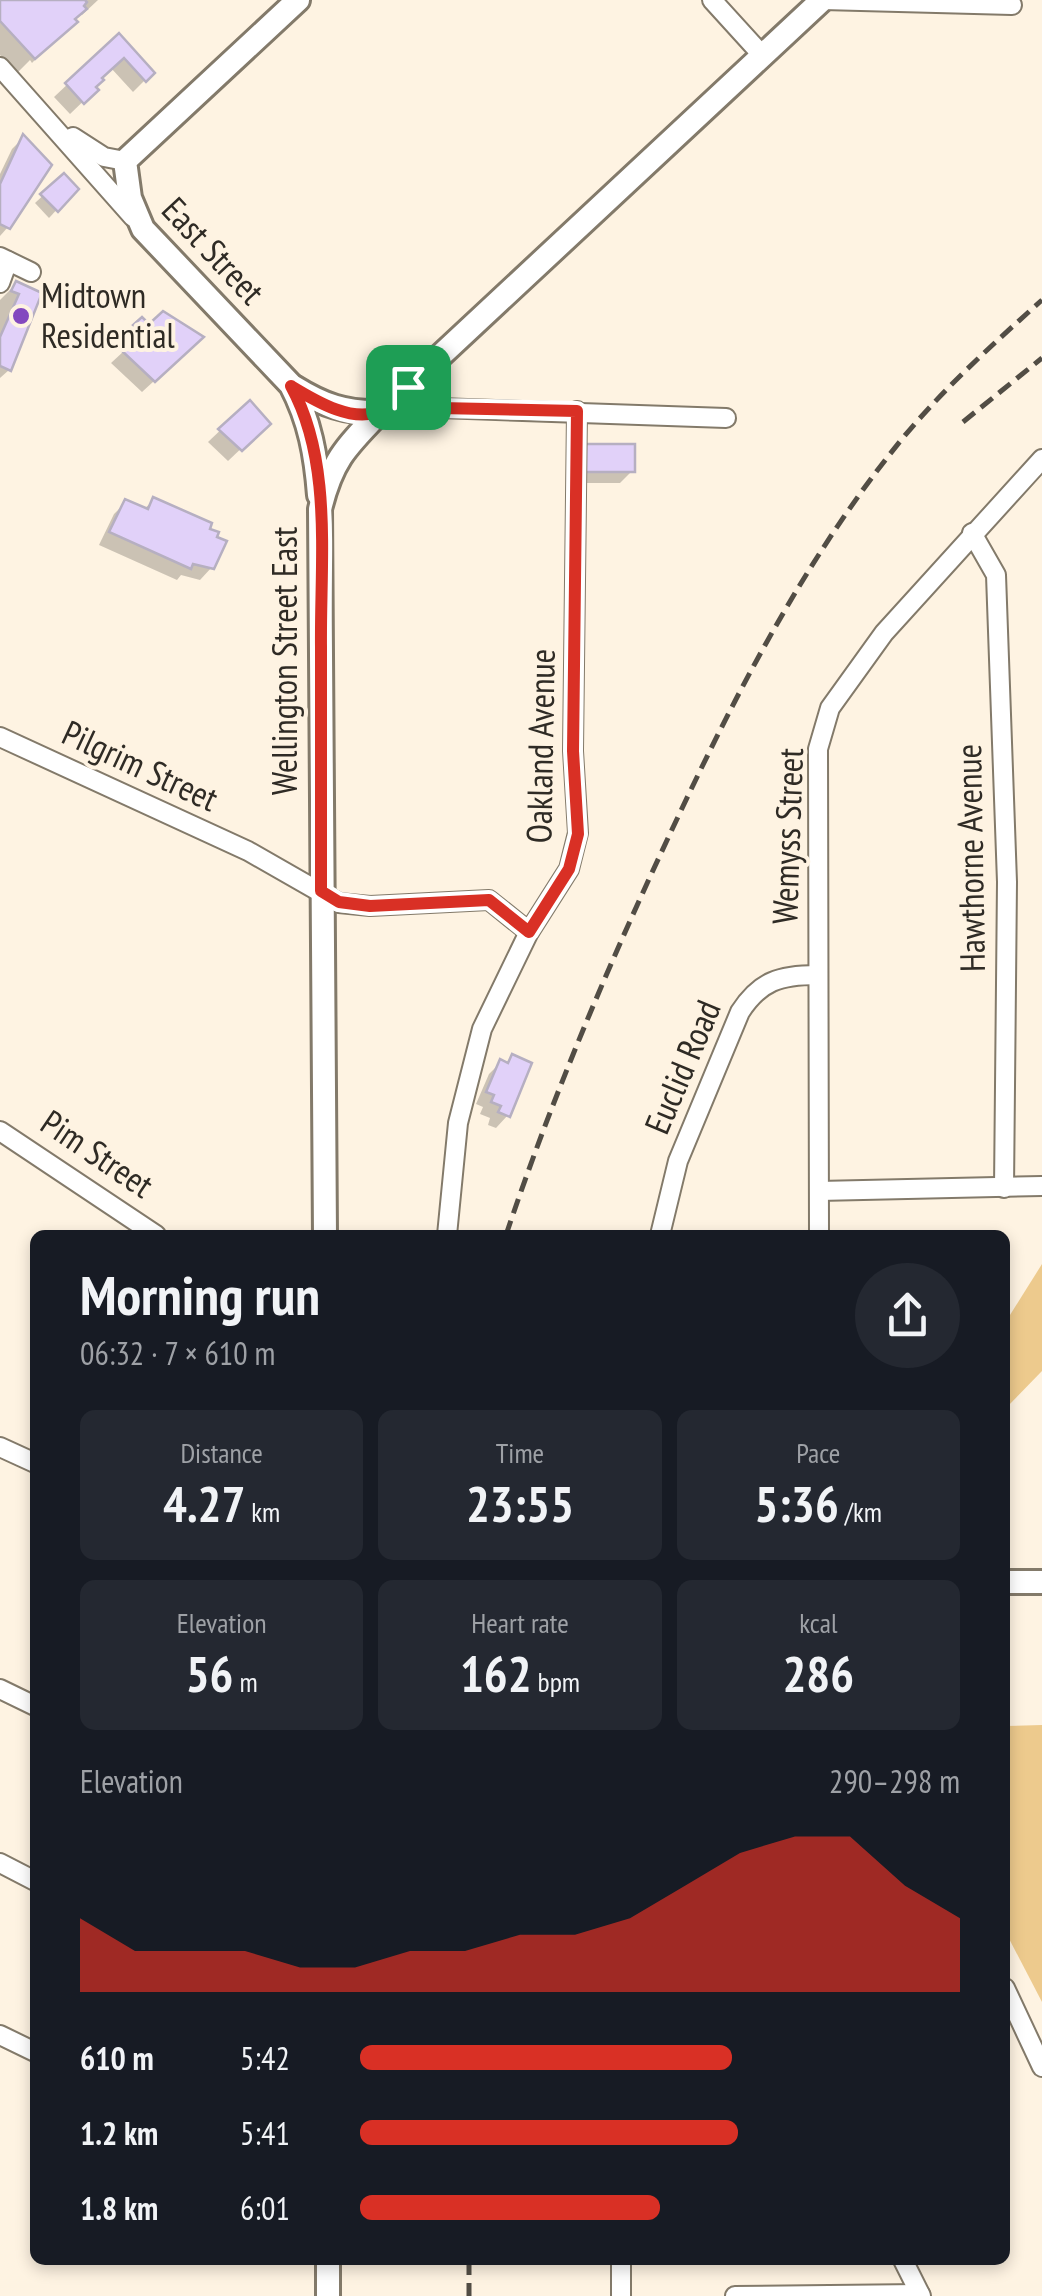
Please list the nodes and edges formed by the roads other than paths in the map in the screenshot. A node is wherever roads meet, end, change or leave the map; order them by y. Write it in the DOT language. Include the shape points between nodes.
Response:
graph roads {
  1 [pos="298,0"];
  2 [pos="712,0"];
  3 [pos="823,0"];
  4 [pos="1012,5"];
  5 [pos="762,55"];
  6 [pos="0,67"];
  7 [pos="48,119"];
  8 [pos="126,161"];
  9 [pos="143,229"];
  10 [pos="4,260"];
  11 [pos="31,272"];
  12 [pos="0,283"];
  13 [pos="291,386"];
  14 [pos="408,387"];
  15 [pos="577,411"];
  16 [pos="380,412"];
  17 [pos="726,418"];
  18 [pos="1042,460"];
  19 [pos="320,509"];
  20 [pos="972,533"];
  21 [pos="0,737"];
  22 [pos="321,891"];
  23 [pos="529,932"];
  24 [pos="817,975"];
  25 [pos="0,1131"];
  26 [pos="1042,1186"];
  27 [pos="1004,1188"];
  28 [pos="819,1191"];
  29 [pos="148,1230"];
  30 [pos="325,1230"];
  31 [pos="447,1230"];
  32 [pos="661,1230"];
  33 [pos="819,1230"];
  34 [pos="0,1448"];
  35 [pos="30,1461"];
  36 [pos="1010,1582"];
  37 [pos="1042,1582"];
  38 [pos="0,1689"];
  39 [pos="30,1704"];
  40 [pos="0,1863"];
  41 [pos="30,1878"];
  42 [pos="1010,1999"];
  43 [pos="0,2035"];
  44 [pos="30,2050"];
  45 [pos="1042,2067"];
  46 [pos="328,2265"];
  47 [pos="621,2265"];
  48 [pos="906,2265"];
  49 [pos="920,2295"];
  50 [pos="328,2296"];
  51 [pos="621,2296"];
  52 [pos="734,2296"];
  1 -- 8 [label="main road"];
  2 -- 5 [label="street"];
  3 -- 4 [label="street"];
  3 -- 5 [label="main road, Wellington Street East"];
  5 -- 14 [label="main road, Wellington Street East"];
  6 -- 7 [label="street, East Street"];
  7 -- 8 [label="street" via="95,152"];
  7 -- 9 [label="street, East Street"];
  8 -- 9 [label="main road" via="130,198"];
  9 -- 13 [label="main road, East Street"];
  10 -- 11 [label="street"];
  10 -- 12 [label="street"];
  13 -- 16 [label="main road" via="334,408"];
  13 -- 19 [label="main road, East Street" via="313,443"];
  14 -- 15 [label="street" via="423,404 440,408"];
  14 -- 16 [label="main road, Wellington Street East"];
  15 -- 17 [label="street"];
  15 -- 23 [label="street, Oakland Avenue" via="578,834 569,869"];
  16 -- 19 [label="main road, Wellington Street East" via="343,449"];
  18 -- 20 [label="street, Wemyss Street"];
  19 -- 22 [label="main road, Wellington Street East"];
  20 -- 24 [label="street, Wemyss Street" via="884,633 830,708 818,749"];
  20 -- 27 [label="street, Hawthorne Avenue" via="996,575 1006,882"];
  21 -- 22 [label="street, Pilgrim Street"];
  22 -- 23 [label="street, Pilgrim Street" via="339,902 370,906 489,900"];
  22 -- 30 [label="main road, Wellington Street East"];
  23 -- 31 [label="street, Oakland Avenue" via="482,1028 458,1123"];
  24 -- 28 [label="street, Wemyss Street"];
  24 -- 32 [label="street, Euclid Road" via="775,980 753,992 740,1012 678,1161"];
  25 -- 29 [label="street, Pim Street"];
  26 -- 27 [label="street"];
  27 -- 28 [label="street"];
  28 -- 33 [label="street, Wemyss Street"];
  34 -- 35 [label="street"];
  36 -- 37 [label="main road"];
  38 -- 39 [label="street"];
  40 -- 41 [label="street"];
  42 -- 45 [label="street"];
  43 -- 44 [label="street"];
  46 -- 50 [label="main road"];
  47 -- 51 [label="street"];
  48 -- 49 [label="street"];
  49 -- 52 [label="street"];
}
